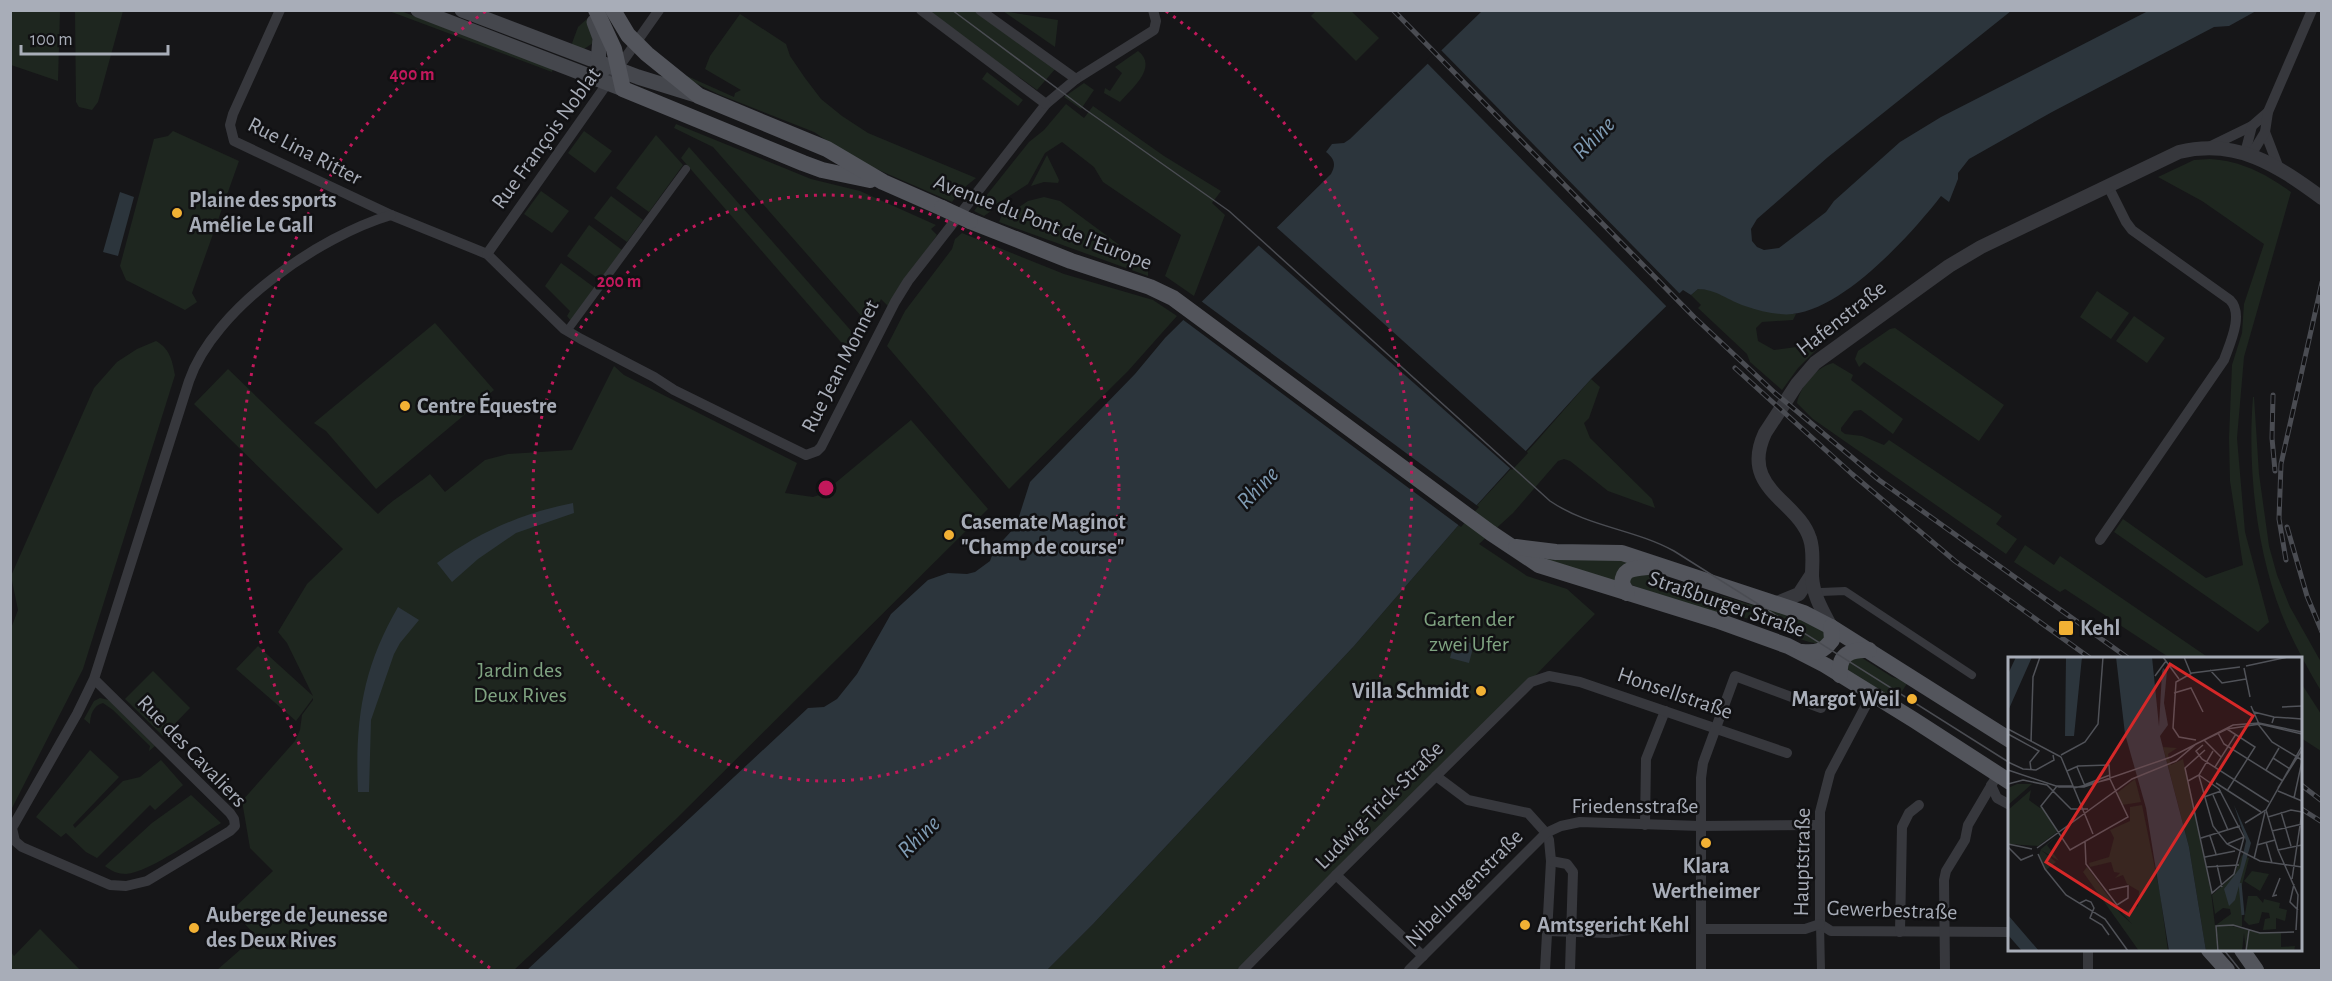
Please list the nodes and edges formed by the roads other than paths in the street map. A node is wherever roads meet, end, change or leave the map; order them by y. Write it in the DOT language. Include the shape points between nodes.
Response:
graph roads {
  1 [pos="280,10"];
  2 [pos="418,10"];
  3 [pos="462,10"];
  4 [pos="589,10"];
  5 [pos="596,10"];
  6 [pos="613,10"];
  7 [pos="659,10"];
  8 [pos="921,10"];
  9 [pos="980,10"];
  10 [pos="1153,10"];
  11 [pos="2312,10"];
  12 [pos="636,43"];
  13 [pos="598,62"];
  14 [pos="1076,79"];
  15 [pos="617,81"];
  16 [pos="699,96"];
  17 [pos="1046,104"];
  18 [pos="2268,112"];
  19 [pos="2252,126"];
  20 [pos="2265,132"];
  21 [pos="2209,147"];
  22 [pos="2248,154"];
  23 [pos="686,169"];
  24 [pos="2280,171"];
  25 [pos="882,182"];
  26 [pos="2108,186"];
  27 [pos="2322,198"];
  28 [pos="391,215"];
  29 [pos="487,254"];
  30 [pos="567,331"];
  31 [pos="1333,416"];
  32 [pos="2100,540"];
  33 [pos="1512,546"];
  34 [pos="1656,564"];
  35 [pos="1812,574"];
  36 [pos="1821,592"];
  37 [pos="1627,593"];
  38 [pos="1777,603"];
  39 [pos="1831,627"];
  40 [pos="1869,650"];
  41 [pos="1801,652"];
  42 [pos="1840,675"];
  43 [pos="1972,675"];
  44 [pos="1550,676"];
  45 [pos="94,679"];
  46 [pos="1872,694"];
  47 [pos="1821,708"];
  48 [pos="1665,711"];
  49 [pos="1717,728"];
  50 [pos="2008,739"];
  51 [pos="1787,753"];
  52 [pos="1436,776"];
  53 [pos="2000,780"];
  54 [pos="2008,804"];
  55 [pos="1919,805"];
  56 [pos="1645,825"];
  57 [pos="1818,825"];
  58 [pos="1700,826"];
  59 [pos="1546,833"];
  60 [pos="1551,861"];
  61 [pos="1336,875"];
  62 [pos="1820,924"];
  63 [pos="1701,929"];
  64 [pos="1629,930"];
  65 [pos="1547,931"];
  66 [pos="1571,932"];
  67 [pos="1900,932"];
  68 [pos="2008,932"];
  69 [pos="1945,933"];
  70 [pos="2088,951"];
  71 [pos="2211,951"];
  72 [pos="2243,951"];
  73 [pos="1423,956"];
  74 [pos="1243,970"];
  75 [pos="1409,970"];
  76 [pos="1545,970"];
  77 [pos="1570,970"];
  78 [pos="1701,970"];
  79 [pos="1821,970"];
  80 [pos="1945,970"];
  81 [pos="2088,970"];
  82 [pos="2227,970"];
  83 [pos="2256,970"];
  1 -- 28 [label="street, Rue Lina Ritter" via="233,114 231,135 240,145"];
  2 -- 15 [label="main road"];
  3 -- 13 [label="main road"];
  4 -- 13 [label="main road" via="600,38"];
  5 -- 15 [label="main road" via="614,49"];
  6 -- 12 [label="main road, Avenue du Pont de l'Europe"];
  7 -- 12 [label="street, Rue François Noblat"];
  8 -- 17 [label="street"];
  9 -- 14 [label="street"];
  10 -- 14 [label="street, Rue Jean Monnet" via="1154,30"];
  11 -- 18 [label="street"];
  12 -- 15 [label="street, Rue François Noblat"];
  12 -- 16 [label="main road, Avenue du Pont de l'Europe"];
  13 -- 15 [label="main road"];
  14 -- 17 [label="street, Rue Jean Monnet"];
  15 -- 16 [label="main road"];
  15 -- 25 [label="main road, Avenue du Pont de l'Europe" via="822,170"];
  15 -- 29 [label="street, Rue François Noblat"];
  16 -- 25 [label="main road, Avenue du Pont de l'Europe" via="827,149"];
  17 -- 30 [label="street, Rue Jean Monnet" via="899,295 825,440 812,453 800,453"];
  18 -- 19 [label="street"];
  18 -- 20 [label="street"];
  19 -- 21 [label="street"];
  19 -- 22 [label="street"];
  20 -- 22 [label="street"];
  20 -- 24 [label="street"];
  21 -- 22 [label="street, Hafenstraße"];
  21 -- 26 [label="street, Hafenstraße" via="2179,152"];
  22 -- 24 [label="street, Hafenstraße"];
  23 -- 30 [label="street"];
  24 -- 27 [label="street, Hafenstraße"];
  25 -- 31 [label="main road, Avenue du Pont de l'Europe, bridge" via="1071,261 1150,287 1185,307"];
  26 -- 32 [label="street" via="2132,230 2230,300 2236,311 2224,360"];
  26 -- 35 [label="street, Hafenstraße" via="1949,266 1835,347 1797,384 1764,433 1760,463 1772,494 1807,531"];
  28 -- 29 [label="street, Rue Lina Ritter"];
  28 -- 45 [label="street, Rue des Cavaliers" via="292,265 239,308 203,351 189,381"];
  29 -- 30 [label="street, Rue Jean Monnet"];
  31 -- 33 [label="main road, Straßburger Straße"];
  33 -- 34 [label="main road, Straßburger Straße" via="1556,552 1622,553"];
  33 -- 37 [label="main road, Straßburger Straße" via="1539,565"];
  34 -- 37 [label="main road" via="1626,572 1622,584"];
  34 -- 38 [label="main road, Straßburger Straße"];
  35 -- 38 [label="street" via="1799,594"];
  35 -- 39 [label="street, Hafenstraße" via="1818,605"];
  36 -- 43 [label="street" via="1845,591"];
  37 -- 41 [label="main road, Straßburger Straße"];
  38 -- 39 [label="main road, Straßburger Straße"];
  39 -- 40 [label="main road, Straßburger Straße"];
  39 -- 41 [label="main road" via="1832,640 1821,652"];
  40 -- 42 [label="main road" via="1845,654"];
  40 -- 50 [label="main road, Straßburger Straße"];
  41 -- 42 [label="main road, Straßburger Straße"];
  42 -- 46 [label="main road, Straßburger Straße"];
  44 -- 48 [label="street, Honsellstraße" via="1580,681"];
  44 -- 52 [label="street, Ludwig-Trick-Straße" via="1531,682 1518,693"];
  45 -- 45 [label="street, Rue des Cavaliers" via="236,824 234,829 134,885 110,885 18,844 13,836 12,828"];
  46 -- 53 [label="main road, Straßburger Straße"];
  46 -- 57 [label="street, Hauptstraße" via="1830,773"];
  47 -- 49 [label="street" via="1735,676"];
  48 -- 49 [label="street, Honsellstraße"];
  48 -- 56 [label="street" via="1646,759"];
  49 -- 51 [label="street, Honsellstraße"];
  49 -- 58 [label="street" via="1702,770"];
  52 -- 59 [label="street, Friedensstraße" via="1468,800 1528,813"];
  52 -- 61 [label="street, Ludwig-Trick-Straße"];
  53 -- 54 [label="street" via="1997,798"];
  53 -- 69 [label="street" via="1968,825 1965,840 1946,871"];
  55 -- 67 [label="street" via="1909,813 1902,827"];
  56 -- 58 [label="street, Friedensstraße"];
  56 -- 59 [label="street, Friedensstraße" via="1580,822"];
  57 -- 58 [label="street, Friedensstraße"];
  57 -- 62 [label="street, Hauptstraße"];
  58 -- 63 [label="street"];
  59 -- 60 [label="street"];
  59 -- 73 [label="street, Nibelungenstraße"];
  60 -- 65 [label="street"];
  60 -- 66 [label="street" via="1568,864 1574,872"];
  61 -- 73 [label="street"];
  61 -- 74 [label="street, Ludwig-Trick-Straße"];
  62 -- 63 [label="street, Gewerbestraße" via="1805,929"];
  62 -- 67 [label="street, Gewerbestraße" via="1831,931"];
  62 -- 79 [label="street, Hauptstraße"];
  63 -- 78 [label="street"];
  64 -- 66 [label="street"];
  65 -- 66 [label="street"];
  65 -- 76 [label="street"];
  66 -- 77 [label="street"];
  67 -- 69 [label="street, Gewerbestraße"];
  68 -- 69 [label="street, Gewerbestraße"];
  69 -- 80 [label="street"];
  70 -- 81 [label="street"];
  71 -- 82 [label="main road"];
  72 -- 83 [label="main road"];
  73 -- 75 [label="street, Nibelungenstraße"];
}
